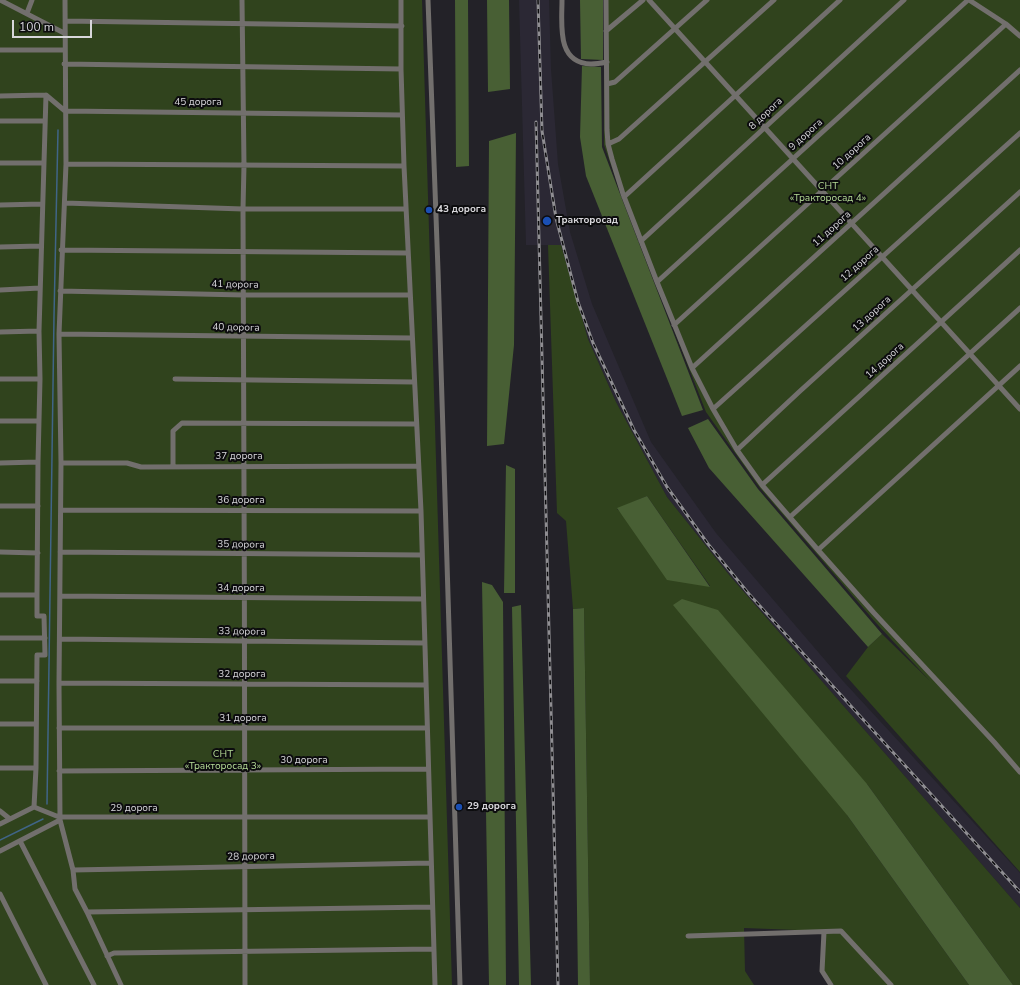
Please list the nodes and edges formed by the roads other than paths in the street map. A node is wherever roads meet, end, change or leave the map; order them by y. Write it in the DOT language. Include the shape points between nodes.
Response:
graph roads {
  1 [pos="0,0"];
  2 [pos="32,0"];
  3 [pos="65,0"];
  4 [pos="242,0"];
  5 [pos="401,0"];
  6 [pos="428,0"];
  7 [pos="562,0"];
  8 [pos="606,0"];
  9 [pos="643,0"];
  10 [pos="649,0"];
  11 [pos="707,0"];
  12 [pos="774,0"];
  13 [pos="840,0"];
  14 [pos="904,0"];
  15 [pos="968,0"];
  16 [pos="27,13"];
  17 [pos="65,21"];
  18 [pos="242,24"];
  19 [pos="1006,24"];
  20 [pos="402,26"];
  21 [pos="676,28"];
  22 [pos="606,31"];
  23 [pos="64,33"];
  24 [pos="1020,36"];
  25 [pos="0,50"];
  26 [pos="64,50"];
  27 [pos="607,62"];
  28 [pos="705,62"];
  29 [pos="64,64"];
  30 [pos="242,67"];
  31 [pos="401,69"];
  32 [pos="1020,70"];
  33 [pos="607,84"];
  34 [pos="46,95"];
  35 [pos="0,96"];
  36 [pos="736,96"];
  37 [pos="64,111"];
  38 [pos="243,112"];
  39 [pos="402,115"];
  40 [pos="0,121"];
  41 [pos="45,121"];
  42 [pos="765,127"];
  43 [pos="1020,133"];
  44 [pos="608,144"];
  45 [pos="793,159"];
  46 [pos="0,163"];
  47 [pos="44,163"];
  48 [pos="66,164"];
  49 [pos="244,165"];
  50 [pos="404,166"];
  51 [pos="823,190"];
  52 [pos="1020,192"];
  53 [pos="624,198"];
  54 [pos="64,203"];
  55 [pos="42,204"];
  56 [pos="0,205"];
  57 [pos="243,209"];
  58 [pos="406,209"];
  59 [pos="852,223"];
  60 [pos="641,241"];
  61 [pos="40,246"];
  62 [pos="0,247"];
  63 [pos="61,250"];
  64 [pos="1020,250"];
  65 [pos="243,252"];
  66 [pos="408,253"];
  67 [pos="882,256"];
  68 [pos="657,282"];
  69 [pos="40,288"];
  70 [pos="0,290"];
  71 [pos="912,290"];
  72 [pos="60,291"];
  73 [pos="244,295"];
  74 [pos="410,296"];
  75 [pos="1020,308"];
  76 [pos="942,322"];
  77 [pos="674,325"];
  78 [pos="39,331"];
  79 [pos="0,332"];
  80 [pos="59,334"];
  81 [pos="244,337"];
  82 [pos="412,338"];
  83 [pos="970,353"];
  84 [pos="1020,366"];
  85 [pos="692,368"];
  86 [pos="0,379"];
  87 [pos="175,379"];
  88 [pos="244,379"];
  89 [pos="40,380"];
  90 [pos="414,382"];
  91 [pos="999,385"];
  92 [pos="713,409"];
  93 [pos="1020,409"];
  94 [pos="0,421"];
  95 [pos="39,421"];
  96 [pos="244,422"];
  97 [pos="415,424"];
  98 [pos="737,450"];
  99 [pos="38,462"];
  100 [pos="61,462"];
  101 [pos="0,463"];
  102 [pos="245,466"];
  103 [pos="418,466"];
  104 [pos="173,467"];
  105 [pos="762,485"];
  106 [pos="0,506"];
  107 [pos="38,506"];
  108 [pos="61,510"];
  109 [pos="245,510"];
  110 [pos="421,512"];
  111 [pos="790,517"];
  112 [pos="818,550"];
  113 [pos="0,552"];
  114 [pos="60,552"];
  115 [pos="38,553"];
  116 [pos="245,554"];
  117 [pos="421,555"];
  118 [pos="0,595"];
  119 [pos="37,595"];
  120 [pos="60,596"];
  121 [pos="245,598"];
  122 [pos="423,599"];
  123 [pos="0,638"];
  124 [pos="45,638"];
  125 [pos="60,639"];
  126 [pos="245,641"];
  127 [pos="425,643"];
  128 [pos="0,681"];
  129 [pos="37,681"];
  130 [pos="59,684"];
  131 [pos="244,684"];
  132 [pos="426,685"];
  133 [pos="0,724"];
  134 [pos="36,724"];
  135 [pos="59,728"];
  136 [pos="244,728"];
  137 [pos="427,728"];
  138 [pos="0,768"];
  139 [pos="36,768"];
  140 [pos="428,769"];
  141 [pos="244,770"];
  142 [pos="59,771"];
  143 [pos="1020,772"];
  144 [pos="34,807"];
  145 [pos="0,811"];
  146 [pos="429,817"];
  147 [pos="244,818"];
  148 [pos="10,819"];
  149 [pos="60,819"];
  150 [pos="0,824"];
  151 [pos="20,841"];
  152 [pos="0,851"];
  153 [pos="430,863"];
  154 [pos="244,866"];
  155 [pos="73,870"];
  156 [pos="0,894"];
  157 [pos="432,907"];
  158 [pos="244,909"];
  159 [pos="87,912"];
  160 [pos="824,932"];
  161 [pos="688,936"];
  162 [pos="433,949"];
  163 [pos="244,952"];
  164 [pos="107,956"];
  165 [pos="46,985"];
  166 [pos="94,985"];
  167 [pos="120,985"];
  168 [pos="245,985"];
  169 [pos="435,985"];
  170 [pos="460,985"];
  171 [pos="831,985"];
  172 [pos="891,985"];
  1 -- 16 [label="street"];
  2 -- 16 [label="street"];
  3 -- 17 [label="street"];
  4 -- 18 [label="street"];
  5 -- 20 [label="street"];
  6 -- 170 [label="street"];
  7 -- 27 [label="street" via="562,32 566,50 571,56 590,64"];
  8 -- 22 [label="street"];
  9 -- 22 [label="street"];
  10 -- 21 [label="street"];
  11 -- 21 [label="street"];
  12 -- 28 [label="street"];
  13 -- 36 [label="street"];
  14 -- 42 [label="street, 8 дорога"];
  15 -- 19 [label="street"];
  15 -- 45 [label="street, 9 дорога"];
  16 -- 23 [label="street"];
  17 -- 18 [label="street"];
  17 -- 23 [label="street"];
  18 -- 20 [label="street"];
  18 -- 30 [label="street"];
  19 -- 24 [label="street"];
  19 -- 51 [label="street, 10 дорога"];
  20 -- 31 [label="street"];
  21 -- 28 [label="street"];
  21 -- 33 [label="street" via="615,82"];
  22 -- 27 [label="street"];
  23 -- 26 [label="street"];
  25 -- 26 [label="street"];
  26 -- 29 [label="street"];
  27 -- 33 [label="street"];
  28 -- 36 [label="street"];
  28 -- 44 [label="street" via="619,139"];
  29 -- 30 [label="street"];
  29 -- 37 [label="street"];
  30 -- 31 [label="street"];
  30 -- 38 [label="street"];
  31 -- 39 [label="street"];
  32 -- 59 [label="street, 11 дорога"];
  33 -- 44 [label="street"];
  34 -- 35 [label="street"];
  34 -- 37 [label="street"];
  34 -- 41 [label="street"];
  36 -- 42 [label="street"];
  36 -- 53 [label="street"];
  37 -- 38 [label="street, 45 дорога"];
  37 -- 48 [label="street"];
  38 -- 39 [label="street, 45 дорога"];
  38 -- 49 [label="street"];
  39 -- 50 [label="street"];
  40 -- 41 [label="street"];
  41 -- 47 [label="street"];
  42 -- 45 [label="street"];
  42 -- 60 [label="street, 8 дорога"];
  43 -- 67 [label="street, 12 дорога"];
  44 -- 53 [label="street"];
  45 -- 51 [label="street"];
  45 -- 68 [label="street, 9 дорога"];
  46 -- 47 [label="street"];
  47 -- 55 [label="street"];
  48 -- 49 [label="street"];
  48 -- 54 [label="street"];
  49 -- 50 [label="street"];
  49 -- 57 [label="street"];
  50 -- 58 [label="street"];
  51 -- 59 [label="street"];
  51 -- 77 [label="street, 10 дорога"];
  52 -- 71 [label="street, 13 дорога"];
  53 -- 60 [label="street"];
  54 -- 57 [label="street"];
  54 -- 63 [label="street"];
  55 -- 56 [label="street"];
  55 -- 61 [label="street"];
  57 -- 58 [label="street"];
  57 -- 65 [label="street"];
  58 -- 66 [label="street"];
  59 -- 67 [label="street"];
  59 -- 85 [label="street, 11 дорога"];
  60 -- 68 [label="street"];
  61 -- 62 [label="street"];
  61 -- 69 [label="street"];
  63 -- 65 [label="street"];
  63 -- 72 [label="street"];
  64 -- 76 [label="street, 14 дорога"];
  65 -- 66 [label="street"];
  65 -- 73 [label="street"];
  66 -- 74 [label="street"];
  67 -- 71 [label="street"];
  67 -- 92 [label="street, 12 дорога"];
  68 -- 77 [label="street"];
  69 -- 70 [label="street"];
  69 -- 78 [label="street"];
  71 -- 76 [label="street"];
  71 -- 98 [label="street, 13 дорога"];
  72 -- 73 [label="street, 41 дорога"];
  72 -- 80 [label="street"];
  73 -- 74 [label="street, 41 дорога"];
  73 -- 81 [label="street"];
  74 -- 82 [label="street"];
  75 -- 83 [label="street"];
  76 -- 83 [label="street"];
  76 -- 105 [label="street, 14 дорога"];
  77 -- 85 [label="street"];
  78 -- 79 [label="street"];
  78 -- 89 [label="street"];
  80 -- 81 [label="street, 40 дорога"];
  80 -- 100 [label="street"];
  81 -- 82 [label="street, 40 дорога"];
  81 -- 88 [label="street"];
  82 -- 90 [label="street"];
  83 -- 91 [label="street"];
  83 -- 111 [label="street"];
  84 -- 91 [label="street"];
  85 -- 92 [label="street"];
  86 -- 89 [label="street"];
  87 -- 88 [label="street"];
  88 -- 90 [label="street"];
  88 -- 96 [label="street"];
  89 -- 95 [label="street"];
  90 -- 97 [label="street"];
  91 -- 93 [label="street"];
  91 -- 112 [label="street"];
  92 -- 98 [label="street"];
  94 -- 95 [label="street"];
  95 -- 99 [label="street"];
  96 -- 97 [label="street"];
  96 -- 102 [label="street"];
  96 -- 104 [label="street" via="182,423 173,431"];
  97 -- 103 [label="street"];
  98 -- 105 [label="street"];
  99 -- 101 [label="street"];
  99 -- 107 [label="street"];
  100 -- 104 [label="street, 37 дорога"];
  100 -- 108 [label="street"];
  102 -- 103 [label="street, 37 дорога"];
  102 -- 104 [label="street, 37 дорога"];
  102 -- 109 [label="street"];
  103 -- 110 [label="street"];
  105 -- 111 [label="street"];
  106 -- 107 [label="street"];
  107 -- 115 [label="street"];
  108 -- 109 [label="street, 36 дорога"];
  108 -- 114 [label="street"];
  109 -- 110 [label="street, 36 дорога"];
  109 -- 116 [label="street"];
  110 -- 117 [label="street"];
  111 -- 112 [label="street"];
  112 -- 143 [label="street"];
  113 -- 115 [label="street"];
  114 -- 116 [label="street, 35 дорога"];
  114 -- 120 [label="street"];
  115 -- 119 [label="street"];
  116 -- 117 [label="street, 35 дорога"];
  116 -- 121 [label="street"];
  117 -- 122 [label="street"];
  118 -- 119 [label="street"];
  119 -- 124 [label="street" via="37,616 44,616"];
  120 -- 121 [label="street, 34 дорога"];
  120 -- 125 [label="street"];
  121 -- 122 [label="street, 34 дорога"];
  121 -- 126 [label="street"];
  122 -- 127 [label="street"];
  123 -- 124 [label="street"];
  124 -- 129 [label="street" via="45,655 37,655"];
  125 -- 126 [label="street, 33 дорога"];
  125 -- 130 [label="street"];
  126 -- 127 [label="street, 33 дорога"];
  126 -- 131 [label="street"];
  127 -- 132 [label="street"];
  128 -- 129 [label="street"];
  129 -- 134 [label="street"];
  130 -- 131 [label="street, 32 дорога"];
  130 -- 135 [label="street"];
  131 -- 132 [label="street, 32 дорога"];
  131 -- 136 [label="street"];
  132 -- 137 [label="street"];
  133 -- 134 [label="street"];
  134 -- 139 [label="street"];
  135 -- 136 [label="street, 31 дорога"];
  135 -- 142 [label="street"];
  136 -- 137 [label="street, 31 дорога"];
  136 -- 141 [label="street"];
  137 -- 140 [label="street"];
  138 -- 139 [label="street"];
  139 -- 144 [label="street"];
  140 -- 141 [label="street, 30 дорога"];
  140 -- 146 [label="street"];
  141 -- 142 [label="street, 30 дорога"];
  141 -- 147 [label="street"];
  142 -- 149 [label="street"];
  144 -- 148 [label="street"];
  144 -- 149 [label="street, 29 дорога"];
  145 -- 148 [label="street"];
  146 -- 147 [label="street, 29 дорога"];
  146 -- 153 [label="street"];
  147 -- 149 [label="street, 29 дорога"];
  147 -- 154 [label="street"];
  148 -- 150 [label="street"];
  149 -- 151 [label="street"];
  149 -- 155 [label="street"];
  151 -- 152 [label="street"];
  151 -- 166 [label="street"];
  153 -- 154 [label="street, 28 дорога"];
  153 -- 157 [label="street"];
  154 -- 155 [label="street, 28 дорога"];
  154 -- 158 [label="street"];
  155 -- 159 [label="street" via="75,889"];
  156 -- 165 [label="street"];
  157 -- 158 [label="street"];
  157 -- 162 [label="street"];
  158 -- 159 [label="street"];
  158 -- 163 [label="street"];
  159 -- 164 [label="street"];
  160 -- 161 [label="street"];
  160 -- 171 [label="street" via="822,971"];
  160 -- 172 [label="street" via="841,931"];
  162 -- 163 [label="street"];
  162 -- 169 [label="street"];
  163 -- 164 [label="street" via="114,953"];
  163 -- 168 [label="street"];
  164 -- 167 [label="street"];
}
